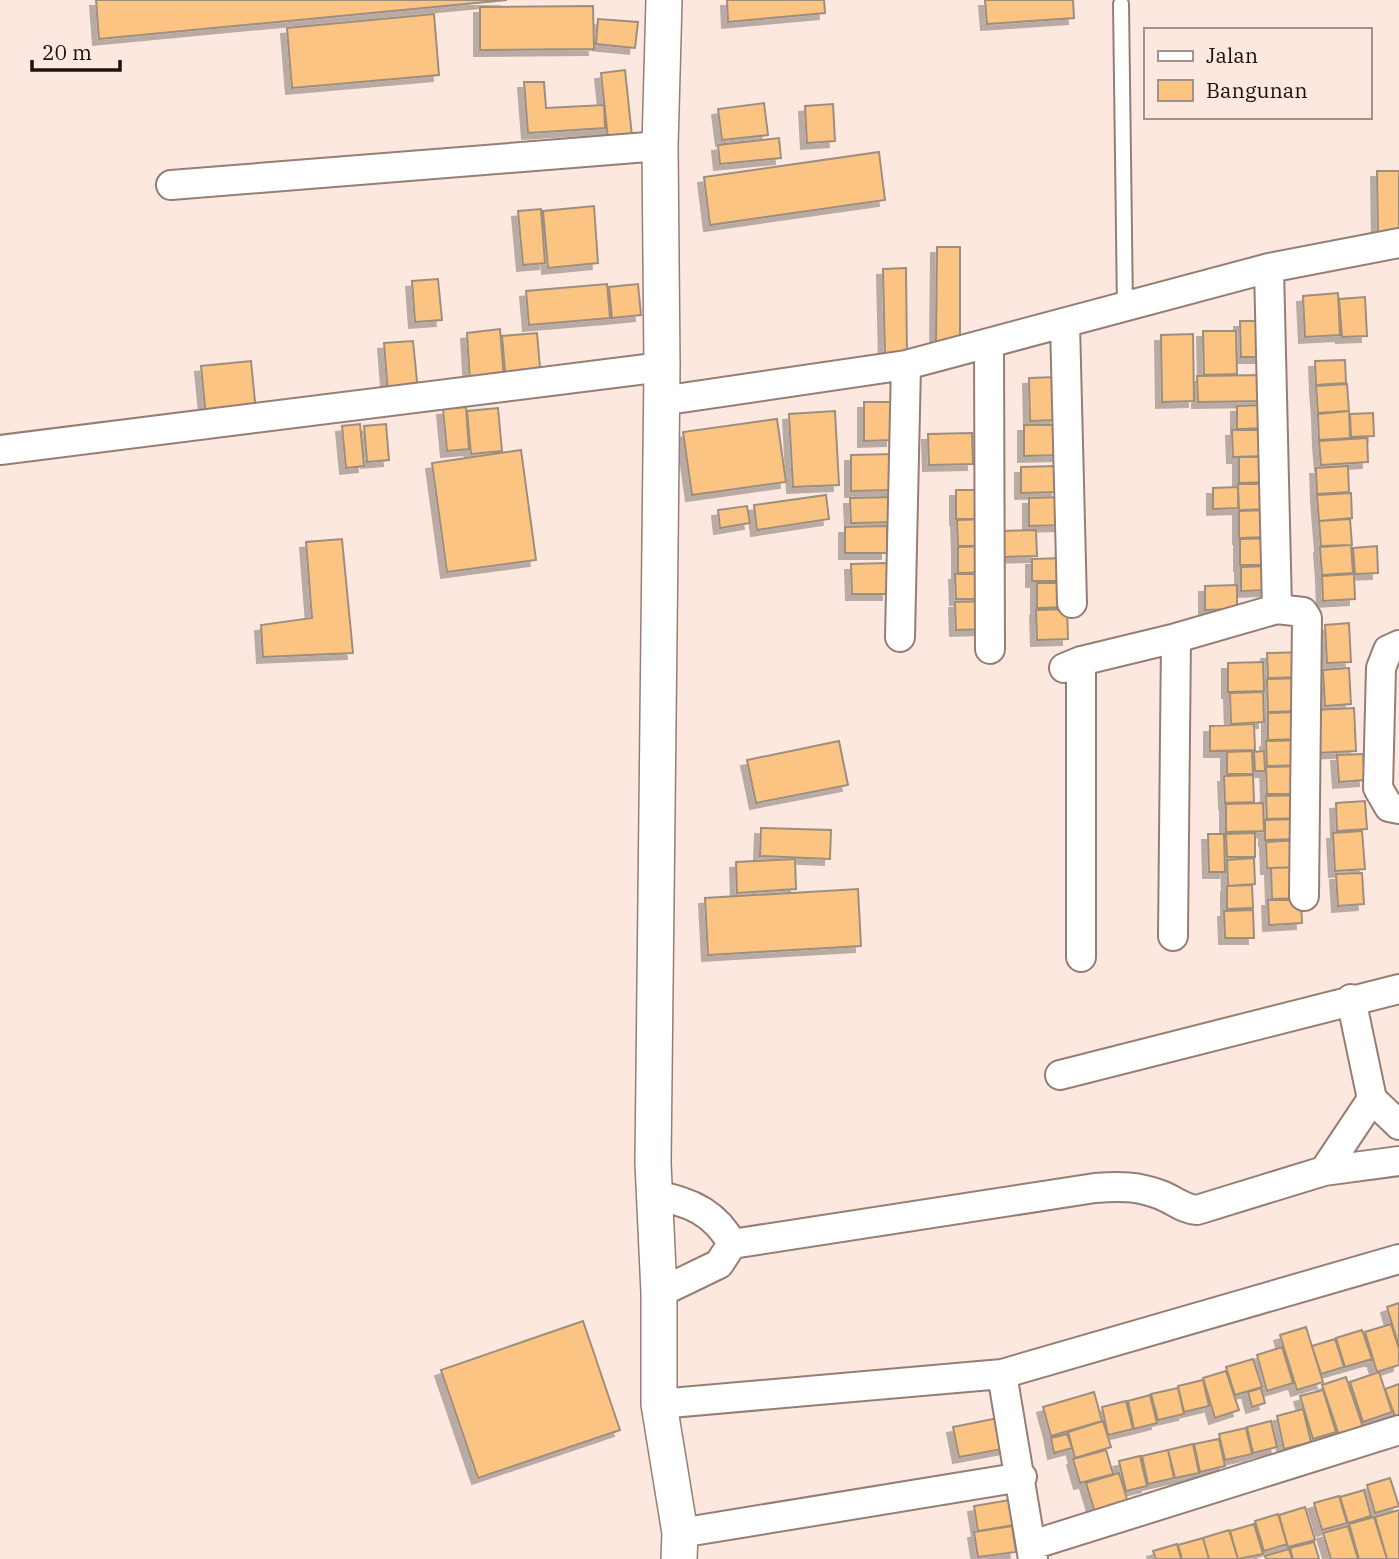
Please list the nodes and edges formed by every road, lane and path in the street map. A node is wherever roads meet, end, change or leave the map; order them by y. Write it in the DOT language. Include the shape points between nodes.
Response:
graph roads {
  1 [pos="664,0"];
  2 [pos="1121,4"];
  3 [pos="660,146"];
  4 [pos="171,186"];
  5 [pos="1399,243"];
  6 [pos="1269,268"];
  7 [pos="1125,308"];
  8 [pos="1065,324"];
  9 [pos="989,345"];
  10 [pos="906,365"];
  11 [pos="662,366"];
  12 [pos="661,401"];
  13 [pos="0,450"];
  14 [pos="1072,603"];
  15 [pos="1277,608"];
  16 [pos="900,637"];
  17 [pos="1176,638"];
  18 [pos="1399,645"];
  19 [pos="990,649"];
  20 [pos="1399,809"];
  21 [pos="1304,896"];
  22 [pos="1173,936"];
  23 [pos="1081,957"];
  24 [pos="1399,989"];
  25 [pos="1351,999"];
  26 [pos="1060,1075"];
  27 [pos="1372,1099"];
  28 [pos="1399,1125"];
  29 [pos="1399,1161"];
  30 [pos="1324,1171"];
  31 [pos="654,1196"];
  32 [pos="732,1244"];
  33 [pos="1399,1259"];
  34 [pos="659,1293"];
  35 [pos="1002,1374"];
  36 [pos="659,1404"];
  37 [pos="1399,1430"];
  38 [pos="1021,1477"];
  39 [pos="679,1546"];
  40 [pos="1033,1552"];
  1 -- 3 [label="street"];
  2 -- 7 [label="lane"];
  3 -- 4 [label="street"];
  3 -- 11 [label="street"];
  5 -- 6 [label="street"];
  6 -- 7 [label="street"];
  6 -- 15 [label="street"];
  7 -- 8 [label="street"];
  8 -- 9 [label="street"];
  8 -- 14 [label="street"];
  9 -- 10 [label="street"];
  9 -- 19 [label="street"];
  10 -- 12 [label="street"];
  10 -- 16 [label="street"];
  11 -- 12 [label="street"];
  11 -- 13 [label="street"];
  12 -- 31 [label="street"];
  15 -- 17 [label="street"];
  15 -- 21 [label="street" via="1303,612 1307,618"];
  17 -- 22 [label="street"];
  17 -- 23 [label="street" via="1072,665"];
  18 -- 20 [label="street" via="1388,650 1381,668 1378,788 1389,807"];
  24 -- 25 [label="street"];
  25 -- 26 [label="street"];
  25 -- 27 [label="street"];
  27 -- 28 [label="street"];
  27 -- 30 [label="street"];
  29 -- 30 [label="street"];
  30 -- 32 [label="street" via="1197,1210 1132,1185"];
  31 -- 32 [label="street" via="707,1212"];
  31 -- 34 [label="street"];
  32 -- 34 [label="street" via="719,1264"];
  33 -- 35 [label="street"];
  34 -- 36 [label="street"];
  35 -- 36 [label="street"];
  35 -- 38 [label="street"];
  36 -- 39 [label="street"];
  37 -- 40 [label="street"];
  38 -- 39 [label="street"];
  38 -- 40 [label="street"];
}
